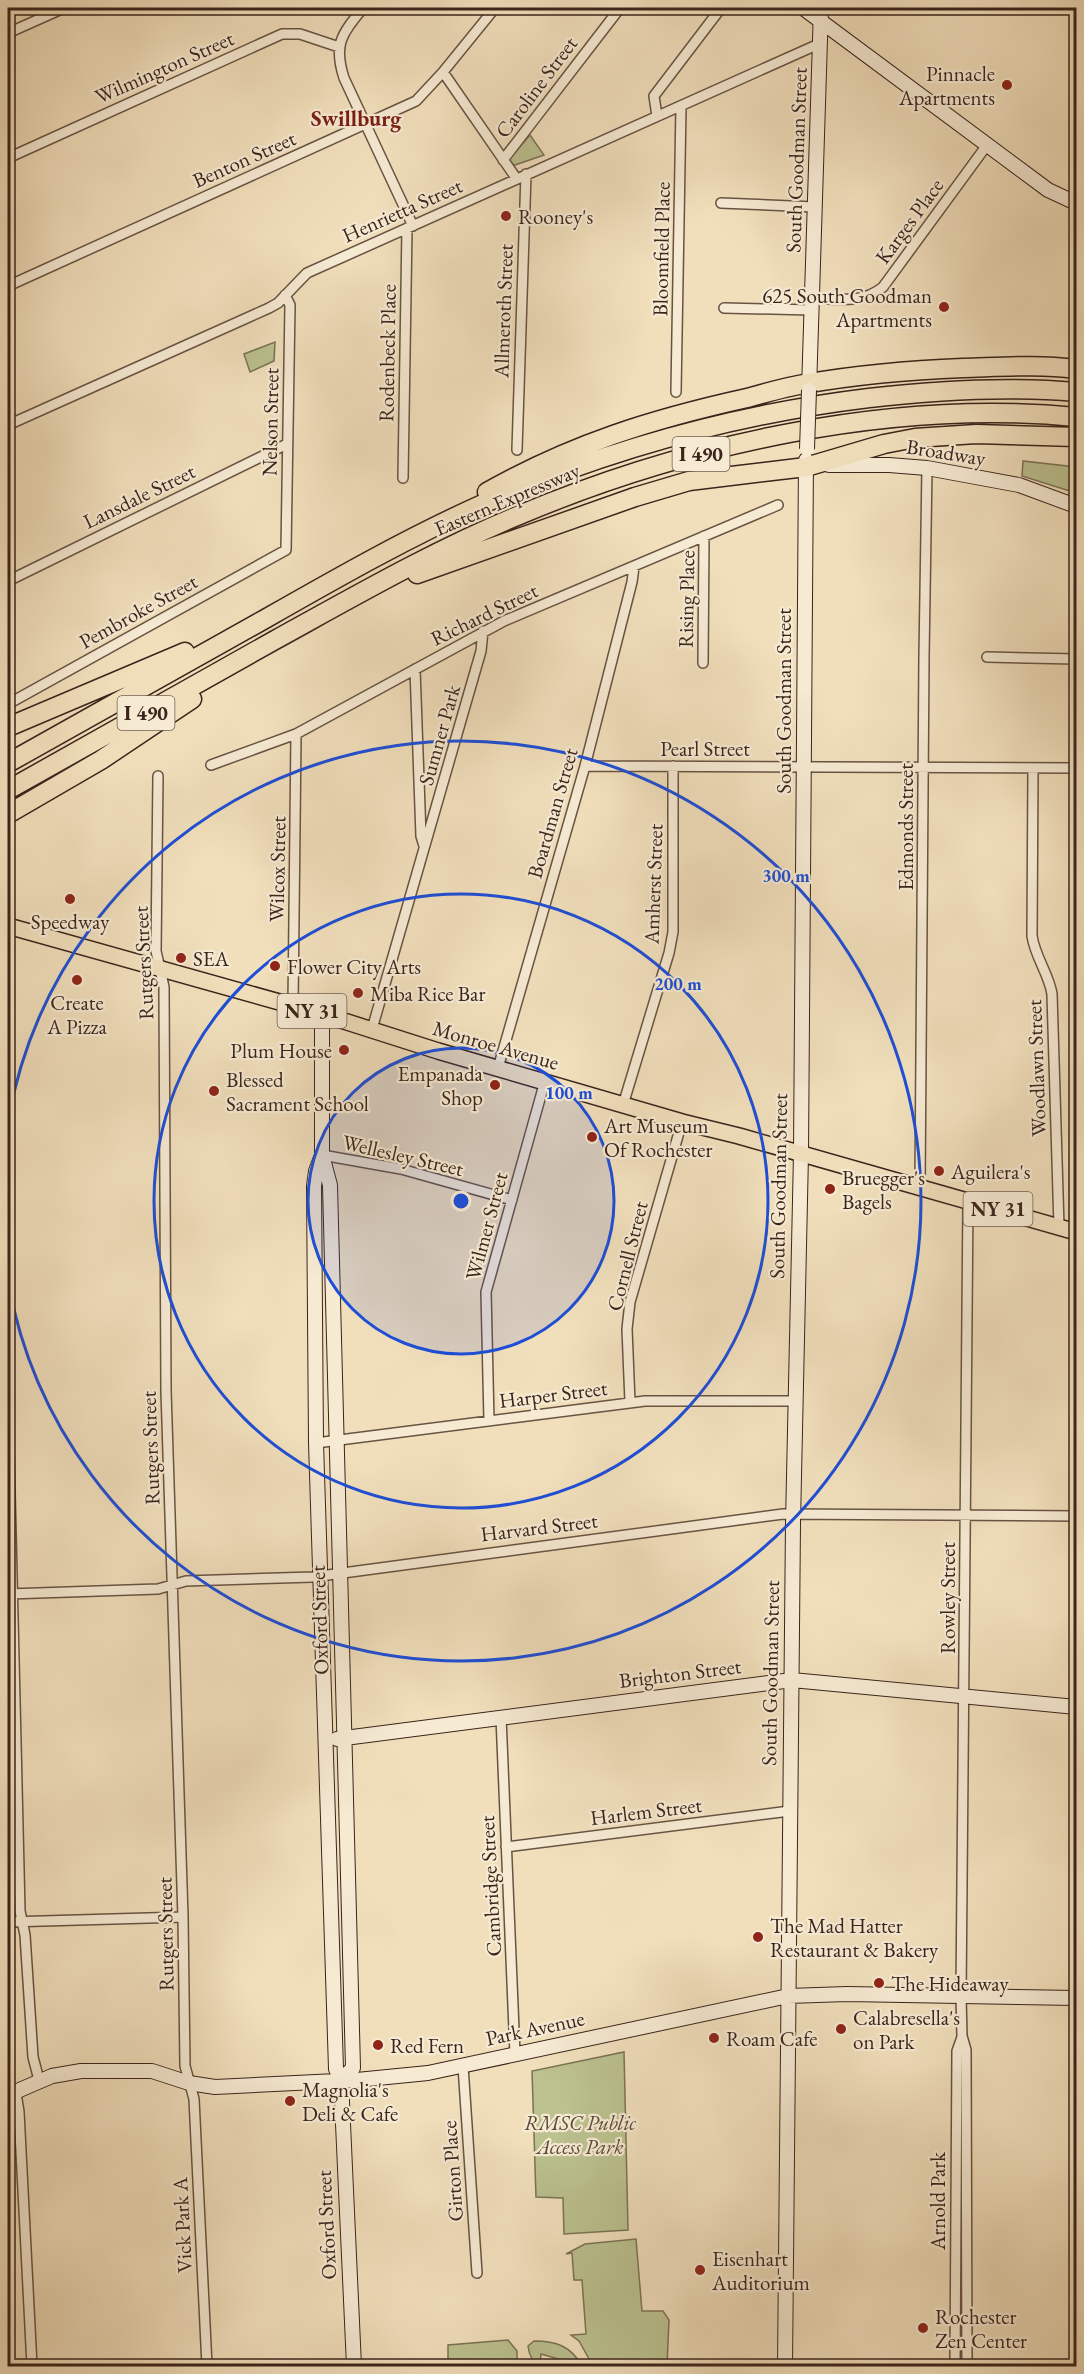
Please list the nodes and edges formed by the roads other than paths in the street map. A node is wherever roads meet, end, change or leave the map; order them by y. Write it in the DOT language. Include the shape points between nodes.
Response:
graph roads {
  1 [pos="64,8"];
  2 [pos="363,8"];
  3 [pos="495,8"];
  4 [pos="620,8"];
  5 [pos="721,8"];
  6 [pos="804,8"];
  7 [pos="821,14"];
  8 [pos="8,33"];
  9 [pos="821,43"];
  10 [pos="339,46"];
  11 [pos="443,72"];
  12 [pos="681,105"];
  13 [pos="657,116"];
  14 [pos="365,124"];
  15 [pos="987,145"];
  16 [pos="8,158"];
  17 [pos="503,160"];
  18 [pos="526,174"];
  19 [pos="516,178"];
  20 [pos="721,202"];
  21 [pos="1077,203"];
  22 [pos="815,207"];
  23 [pos="410,227"];
  24 [pos="8,286"];
  25 [pos="285,295"];
  26 [pos="812,304"];
  27 [pos="724,308"];
  28 [pos="1077,369"];
  29 [pos="809,387"];
  30 [pos="676,392"];
  31 [pos="1077,392"];
  32 [pos="1077,417"];
  33 [pos="8,425"];
  34 [pos="1077,437"];
  35 [pos="287,444"];
  36 [pos="516,450"];
  37 [pos="807,458"];
  38 [pos="927,468"];
  39 [pos="403,478"];
  40 [pos="778,505"];
  41 [pos="1077,506"];
  42 [pos="704,536"];
  43 [pos="286,550"];
  44 [pos="385,552"];
  45 [pos="634,567"];
  46 [pos="8,581"];
  47 [pos="351,598"];
  48 [pos="269,616"];
  49 [pos="483,631"];
  50 [pos="285,635"];
  51 [pos="987,657"];
  52 [pos="1077,659"];
  53 [pos="703,663"];
  54 [pos="415,669"];
  55 [pos="8,704"];
  56 [pos="8,727"];
  57 [pos="296,734"];
  58 [pos="8,763"];
  59 [pos="211,765"];
  60 [pos="585,765"];
  61 [pos="673,766"];
  62 [pos="924,766"];
  63 [pos="804,767"];
  64 [pos="1033,768"];
  65 [pos="1077,768"];
  66 [pos="158,776"];
  67 [pos="8,790"];
  68 [pos="8,814"];
  69 [pos="424,846"];
  70 [pos="8,926"];
  71 [pos="161,970"];
  72 [pos="293,1006"];
  73 [pos="322,1014"];
  74 [pos="372,1029"];
  75 [pos="498,1068"];
  76 [pos="545,1081"];
  77 [pos="623,1105"];
  78 [pos="682,1122"];
  79 [pos="801,1154"];
  80 [pos="322,1155"];
  81 [pos="920,1187"];
  82 [pos="512,1200"];
  83 [pos="968,1201"];
  84 [pos="1059,1227"];
  85 [pos="1077,1232"];
  86 [pos="795,1401"];
  87 [pos="630,1402"];
  88 [pos="8,1408"];
  89 [pos="489,1421"];
  90 [pos="335,1441"];
  91 [pos="316,1443"];
  92 [pos="793,1513"];
  93 [pos="966,1514"];
  94 [pos="1077,1516"];
  95 [pos="338,1572"];
  96 [pos="320,1576"];
  97 [pos="172,1586"];
  98 [pos="9,1594"];
  99 [pos="792,1680"];
  100 [pos="964,1695"];
  101 [pos="1077,1707"];
  102 [pos="501,1717"];
  103 [pos="344,1739"];
  104 [pos="325,1740"];
  105 [pos="790,1811"];
  106 [pos="506,1847"];
  107 [pos="183,1917"];
  108 [pos="22,1921"];
  109 [pos="8,1922"];
  110 [pos="788,1996"];
  111 [pos="961,1996"];
  112 [pos="1077,1998"];
  113 [pos="962,2036"];
  114 [pos="515,2054"];
  115 [pos="463,2066"];
  116 [pos="39,2080"];
  117 [pos="341,2080"];
  118 [pos="189,2083"];
  119 [pos="12,2094"];
  120 [pos="477,2273"];
  121 [pos="32,2367"];
  122 [pos="207,2367"];
  123 [pos="354,2367"];
  124 [pos="784,2367"];
  125 [pos="955,2367"];
  126 [pos="967,2367"];
  1 -- 8 [label="street"];
  2 -- 10 [label="street" via="346,29"];
  3 -- 11 [label="street, Benton Street"];
  4 -- 17 [label="street, Caroline Street"];
  5 -- 13 [label="street" via="654,96"];
  6 -- 7 [label="street"];
  7 -- 9 [label="street, South Goodman Street"];
  7 -- 15 [label="street"];
  9 -- 12 [label="street, Henrietta Street"];
  9 -- 22 [label="street, South Goodman Street"];
  10 -- 14 [label="street" via="339,63"];
  10 -- 16 [label="street, Wilmington Street" via="300,34 282,34"];
  11 -- 14 [label="street, Benton Street" via="416,101"];
  11 -- 17 [label="street"];
  12 -- 13 [label="street, Henrietta Street"];
  12 -- 30 [label="street, Bloomfield Place"];
  13 -- 18 [label="street, Henrietta Street"];
  14 -- 23 [label="street"];
  14 -- 24 [label="street, Benton Street"];
  15 -- 21 [label="street" via="1048,190"];
  15 -- 26 [label="street, Karges Place" via="883,287 869,297"];
  17 -- 19 [label="street"];
  18 -- 19 [label="street, Henrietta Street"];
  18 -- 36 [label="street, Allmeroth Street"];
  19 -- 23 [label="street, Henrietta Street"];
  20 -- 22 [label="street"];
  22 -- 26 [label="street, South Goodman Street"];
  23 -- 25 [label="street, Henrietta Street" via="308,273"];
  23 -- 39 [label="street, Rodenbeck Place"];
  25 -- 33 [label="street, Henrietta Street" via="269,308"];
  25 -- 35 [label="street, Nelson Street" via="290,305"];
  26 -- 27 [label="street, Karges Place"];
  26 -- 29 [label="street, South Goodman Street"];
  28 -- 29 [label="highway" via="894,372"];
  29 -- 37 [label="street, South Goodman Street, bridge"];
  29 -- 44 [label="highway" via="673,415 593,441 498,486"];
  31 -- 44 [label="highway, Eastern Expressway / I 490" via="1003,389 919,393 807,407 725,423 555,475 477,507"];
  32 -- 47 [label="highway, Eastern Expressway / I 490" via="914,417 803,432 722,449 641,471 544,505 450,546"];
  34 -- 37 [label="highway" via="987,434 915,438"];
  35 -- 43 [label="street, Nelson Street"];
  35 -- 46 [label="street, Lansdale Street"];
  37 -- 38 [label="street, Broadway"];
  37 -- 47 [label="highway" via="670,486"];
  37 -- 63 [label="street, South Goodman Street"];
  38 -- 41 [label="street, Broadway" via="1019,485"];
  38 -- 62 [label="street, Edmonds Street"];
  40 -- 42 [label="street, Richard Street"];
  42 -- 45 [label="street, Richard Street"];
  42 -- 53 [label="street, Rising Place"];
  43 -- 55 [label="street, Pembroke Street"];
  44 -- 48 [label="highway, Eastern Expressway / I 490"];
  45 -- 49 [label="street, Richard Street"];
  45 -- 60 [label="street, Boardman Street"];
  47 -- 50 [label="highway, Eastern Expressway / I 490"];
  48 -- 56 [label="highway"];
  48 -- 58 [label="highway, Eastern Expressway / I 490"];
  49 -- 54 [label="street, Richard Street"];
  49 -- 69 [label="street, Sumner Park" via="478,662"];
  50 -- 67 [label="highway, Eastern Expressway / I 490"];
  50 -- 68 [label="highway" via="120,748"];
  51 -- 52 [label="street"];
  54 -- 57 [label="street, Richard Street"];
  54 -- 69 [label="street, Sumner Park"];
  57 -- 59 [label="street, Richard Street"];
  57 -- 72 [label="street, Wilcox Street"];
  60 -- 61 [label="street, Pearl Street"];
  60 -- 75 [label="street, Boardman Street"];
  61 -- 63 [label="street, Pearl Street"];
  61 -- 77 [label="street, Amherst Street" via="671,942"];
  62 -- 63 [label="street, Pearl Street"];
  62 -- 64 [label="street, Pearl Street"];
  62 -- 81 [label="street, Edmonds Street"];
  63 -- 79 [label="street, South Goodman Street"];
  64 -- 65 [label="street, Pearl Street"];
  64 -- 84 [label="street, Woodlawn Street" via="1032,936 1052,994"];
  66 -- 71 [label="street, Rutgers Street" via="156,951"];
  69 -- 74 [label="street, Sumner Park"];
  70 -- 71 [label="main road, Monroe Avenue / NY 31"];
  71 -- 72 [label="main road, Monroe Avenue / NY 31"];
  71 -- 97 [label="street, Rutgers Street"];
  72 -- 73 [label="main road, Monroe Avenue / NY 31"];
  73 -- 74 [label="main road, Monroe Avenue / NY 31"];
  73 -- 80 [label="street, Oxford Street"];
  74 -- 75 [label="main road, Monroe Avenue / NY 31"];
  75 -- 76 [label="main road, Monroe Avenue / NY 31"];
  76 -- 77 [label="main road, Monroe Avenue / NY 31"];
  76 -- 82 [label="street, Wilmer Street"];
  77 -- 78 [label="main road, Monroe Avenue / NY 31"];
  78 -- 79 [label="main road, Monroe Avenue / NY 31"];
  78 -- 87 [label="street, Cornell Street" via="630,1302"];
  79 -- 81 [label="main road, Monroe Avenue / NY 31"];
  79 -- 86 [label="street, South Goodman Street"];
  80 -- 82 [label="street, Wellesley Street" via="401,1169"];
  80 -- 90 [label="street, Oxford Street" via="330,1185"];
  80 -- 91 [label="street, Oxford Street" via="314,1186"];
  81 -- 83 [label="main road, Monroe Avenue / NY 31"];
  82 -- 89 [label="street, Wilmer Street" via="486,1292"];
  83 -- 84 [label="main road, Monroe Avenue / NY 31"];
  83 -- 93 [label="street, Rowley Street"];
  84 -- 85 [label="main road, Monroe Avenue / NY 31"];
  86 -- 87 [label="street, Harper Street"];
  86 -- 92 [label="street, South Goodman Street"];
  87 -- 89 [label="street, Harper Street"];
  88 -- 98 [label="street"];
  89 -- 90 [label="street, Harper Street"];
  90 -- 91 [label="street, Harper Street"];
  90 -- 95 [label="street, Oxford Street"];
  91 -- 96 [label="street, Oxford Street"];
  92 -- 93 [label="street, Harvard Street"];
  92 -- 95 [label="street, Harvard Street"];
  92 -- 99 [label="street, South Goodman Street"];
  93 -- 94 [label="street, Harvard Street"];
  93 -- 100 [label="street, Rowley Street"];
  95 -- 96 [label="street, Harvard Street"];
  95 -- 103 [label="street, Oxford Street"];
  96 -- 97 [label="street, Harvard Street" via="186,1581"];
  96 -- 104 [label="street, Oxford Street"];
  97 -- 98 [label="street, Harvard Street"];
  97 -- 107 [label="street, Rutgers Street"];
  98 -- 108 [label="street"];
  99 -- 100 [label="street, Brighton Street"];
  99 -- 102 [label="street, Brighton Street"];
  99 -- 105 [label="street, South Goodman Street"];
  100 -- 101 [label="street, Brighton Street"];
  100 -- 111 [label="street, Rowley Street"];
  102 -- 103 [label="street, Brighton Street"];
  102 -- 106 [label="street, Cambridge Street"];
  103 -- 104 [label="street, Brighton Street"];
  103 -- 117 [label="street, Oxford Street" via="353,2068"];
  104 -- 117 [label="street, Oxford Street" via="336,2069"];
  105 -- 106 [label="street, Harlem Street"];
  105 -- 110 [label="street, South Goodman Street"];
  106 -- 114 [label="street, Cambridge Street"];
  107 -- 108 [label="street"];
  107 -- 118 [label="street, Rutgers Street" via="185,2066"];
  108 -- 109 [label="street"];
  108 -- 116 [label="street" via="33,2057"];
  110 -- 111 [label="street, Park Avenue"];
  110 -- 114 [label="street, Park Avenue"];
  110 -- 124 [label="street, South Goodman Street"];
  111 -- 112 [label="street, Park Avenue"];
  111 -- 113 [label="street, Arnold Park"];
  113 -- 125 [label="street, Arnold Park" via="957,2051"];
  113 -- 126 [label="street, Arnold Park" via="966,2050"];
  114 -- 115 [label="street, Park Avenue"];
  115 -- 117 [label="street, Park Avenue" via="420,2074"];
  115 -- 120 [label="street, Girton Place"];
  116 -- 118 [label="street, Park Avenue" via="74,2072 146,2070"];
  116 -- 119 [label="street, Park Avenue"];
  117 -- 118 [label="street, Park Avenue" via="220,2086"];
  117 -- 123 [label="street, Oxford Street"];
  118 -- 122 [label="street, Vick Park A" via="195,2106"];
  119 -- 121 [label="street" via="19,2112"];
}
